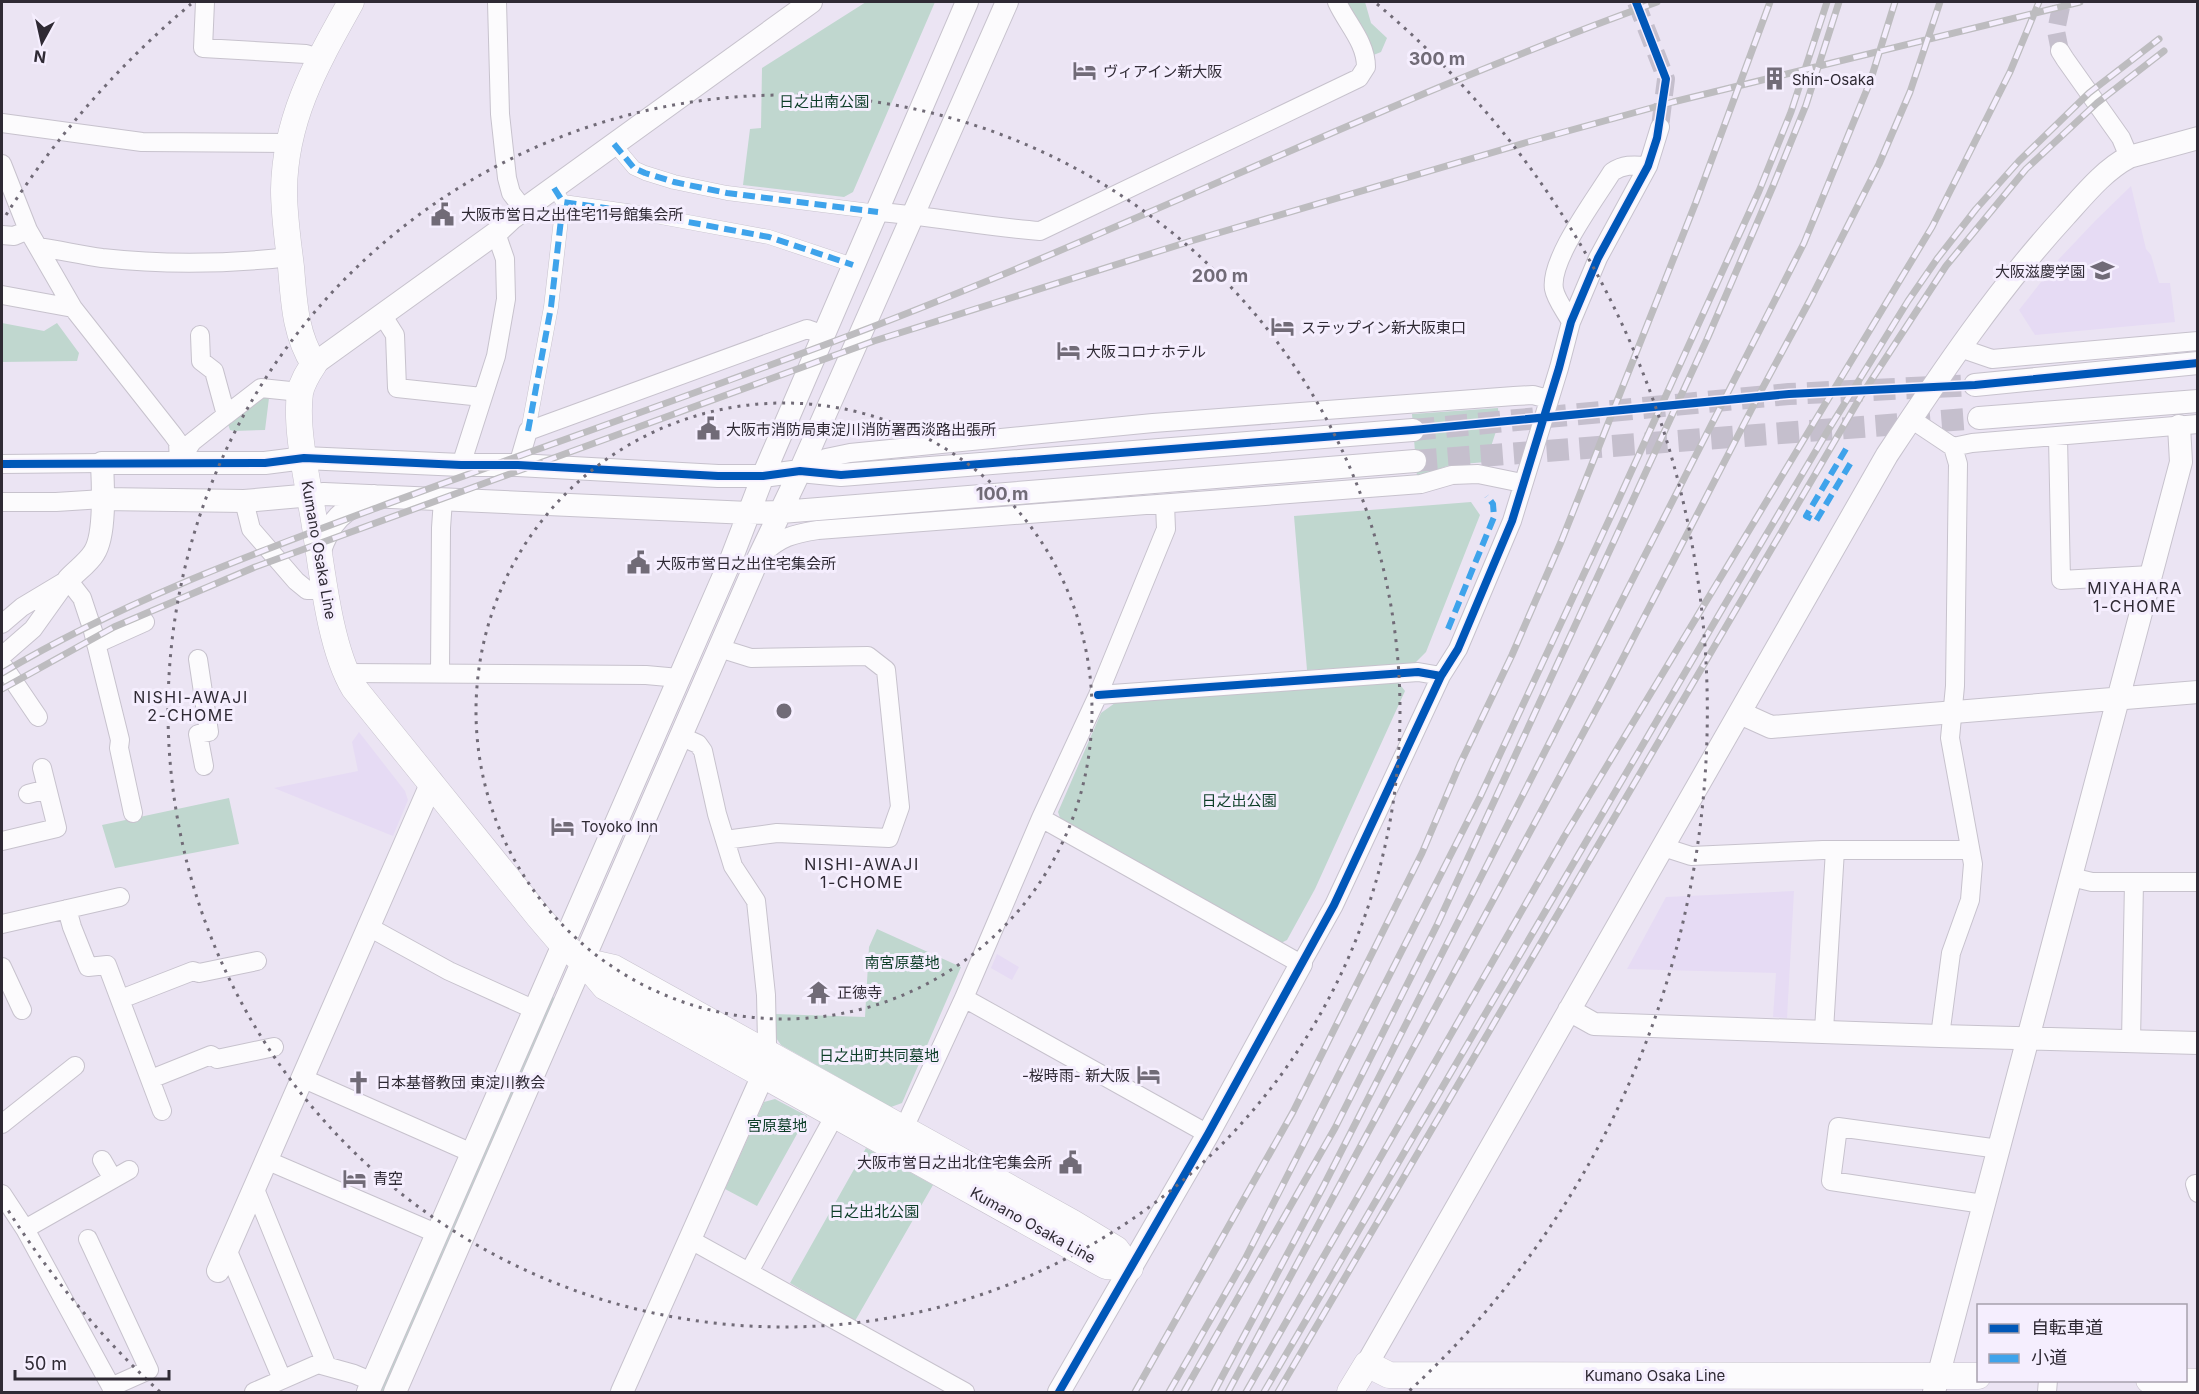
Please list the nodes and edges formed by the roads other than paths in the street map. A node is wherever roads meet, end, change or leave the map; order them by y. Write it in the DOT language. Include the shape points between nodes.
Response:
graph roads {
  1 [pos="205,2"];
  2 [pos="351,2"];
  3 [pos="497,2"];
  4 [pos="811,2"];
  5 [pos="967,2"];
  6 [pos="1007,2"];
  7 [pos="1337,2"];
  8 [pos="2060,51"];
  9 [pos="319,58"];
  10 [pos="2,123"];
  11 [pos="1660,127"];
  12 [pos="2198,138"];
  13 [pos="289,143"];
  14 [pos="614,144"];
  15 [pos="2129,157"];
  16 [pos="2,164"];
  17 [pos="1648,166"];
  18 [pos="558,195"];
  19 [pos="524,210"];
  20 [pos="878,212"];
  21 [pos="912,214"];
  22 [pos="28,230"];
  23 [pos="496,233"];
  24 [pos="2,235"];
  25 [pos="38,248"];
  26 [pos="290,257"];
  27 [pos="853,265"];
  28 [pos="2,295"];
  29 [pos="73,308"];
  30 [pos="382,316"];
  31 [pos="1571,322"];
  32 [pos="200,335"];
  33 [pos="824,335"];
  34 [pos="2198,341"];
  35 [pos="1960,348"];
  36 [pos="2198,363"];
  37 [pos="314,364"];
  38 [pos="1975,385"];
  39 [pos="300,392"];
  40 [pos="482,397"];
  41 [pos="1548,399"];
  42 [pos="2198,401"];
  43 [pos="226,415"];
  44 [pos="1978,418"];
  45 [pos="1911,419"];
  46 [pos="2188,425"];
  47 [pos="1413,430"];
  48 [pos="528,431"];
  49 [pos="2058,437"];
  50 [pos="1953,447"];
  51 [pos="304,458"];
  52 [pos="1415,461"];
  53 [pos="179,462"];
  54 [pos="102,463"];
  55 [pos="2,464"];
  56 [pos="461,465"];
  57 [pos="518,465"];
  58 [pos="800,471"];
  59 [pos="763,476"];
  60 [pos="1522,483"];
  61 [pos="310,495"];
  62 [pos="375,495"];
  63 [pos="103,499"];
  64 [pos="443,500"];
  65 [pos="244,501"];
  66 [pos="2,502"];
  67 [pos="1165,504"];
  68 [pos="781,512"];
  69 [pos="749,513"];
  70 [pos="319,553"];
  71 [pos="758,559"];
  72 [pos="2151,575"];
  73 [pos="68,580"];
  74 [pos="326,590"];
  75 [pos="145,622"];
  76 [pos="2,624"];
  77 [pos="96,644"];
  78 [pos="719,648"];
  79 [pos="2,656"];
  80 [pos="198,659"];
  81 [pos="2,664"];
  82 [pos="345,673"];
  83 [pos="440,673"];
  84 [pos="1441,676"];
  85 [pos="679,678"];
  86 [pos="2198,692"];
  87 [pos="1098,695"];
  88 [pos="2119,698"];
  89 [pos="1952,712"];
  90 [pos="1740,713"];
  91 [pos="38,717"];
  92 [pos="680,736"];
  93 [pos="204,766"];
  94 [pos="42,768"];
  95 [pos="432,782"];
  96 [pos="47,789"];
  97 [pos="28,794"];
  98 [pos="134,813"];
  99 [pos="1041,818"];
  100 [pos="725,840"];
  101 [pos="2,841"];
  102 [pos="1663,847"];
  103 [pos="1835,850"];
  104 [pos="1971,850"];
  105 [pos="2071,877"];
  106 [pos="2134,882"];
  107 [pos="2198,882"];
  108 [pos="120,897"];
  109 [pos="67,909"];
  110 [pos="2,924"];
  111 [pos="368,926"];
  112 [pos="563,945"];
  113 [pos="257,961"];
  114 [pos="583,961"];
  115 [pos="1301,964"];
  116 [pos="2,968"];
  117 [pos="964,998"];
  118 [pos="121,999"];
  119 [pos="22,1010"];
  120 [pos="535,1010"];
  121 [pos="1569,1010"];
  122 [pos="1824,1030"];
  123 [pos="1940,1036"];
  124 [pos="2028,1039"];
  125 [pos="2131,1041"];
  126 [pos="2198,1043"];
  127 [pos="274,1047"];
  128 [pos="763,1049"];
  129 [pos="75,1066"];
  130 [pos="763,1075"];
  131 [pos="302,1078"];
  132 [pos="151,1079"];
  133 [pos="162,1111"];
  134 [pos="835,1115"];
  135 [pos="2,1124"];
  136 [pos="1208,1134"];
  137 [pos="899,1139"];
  138 [pos="1999,1149"];
  139 [pos="472,1153"];
  140 [pos="102,1160"];
  141 [pos="266,1160"];
  142 [pos="129,1170"];
  143 [pos="113,1179"];
  144 [pos="2198,1184"];
  145 [pos="254,1187"];
  146 [pos="2198,1193"];
  147 [pos="2,1194"];
  148 [pos="1983,1204"];
  149 [pos="25,1229"];
  150 [pos="438,1234"];
  151 [pos="88,1239"];
  152 [pos="689,1239"];
  153 [pos="227,1249"];
  154 [pos="1130,1268"];
  155 [pos="218,1271"];
  156 [pos="749,1272"];
  157 [pos="326,1364"];
  158 [pos="1367,1364"];
  159 [pos="1977,1376"];
  160 [pos="282,1379"];
  161 [pos="1937,1384"];
  162 [pos="371,1387"];
  163 [pos="113,1390"];
  164 [pos="254,1392"];
  165 [pos="394,1392"];
  166 [pos="622,1392"];
  167 [pos="965,1392"];
  168 [pos="1059,1392"];
  169 [pos="1350,1392"];
  1 -- 9 [label="street" via="203,48"];
  2 -- 9 [label="main road"];
  3 -- 19 [label="street" via="500,114 507,178"];
  4 -- 14 [label="street"];
  5 -- 20 [label="street"];
  6 -- 21 [label="street"];
  7 -- 21 [label="street" via="1362,44 1366,68 1359,78 1040,231"];
  8 -- 15 [label="street" via="2121,138"];
  9 -- 13 [label="main road" via="301,97"];
  10 -- 13 [label="street" via="142,142"];
  11 -- 17 [label="street"];
  12 -- 15 [label="street"];
  13 -- 26 [label="main road" via="284,195"];
  14 -- 18 [label="street"];
  14 -- 20 [label="street" via="634,168 674,182 727,193"];
  15 -- 35 [label="street" via="2105,175 2040,244"];
  16 -- 22 [label="street"];
  17 -- 31 [label="street" via="1598,258"];
  17 -- 31 [label="street" via="1621,166 1612,172 1561,255 1554,289"];
  18 -- 19 [label="street"];
  18 -- 27 [label="street" via="769,237"];
  18 -- 48 [label="street" via="551,307"];
  19 -- 23 [label="street"];
  20 -- 21 [label="street"];
  20 -- 27 [label="street"];
  21 -- 58 [label="street"];
  22 -- 24 [label="street" via="14,236"];
  22 -- 25 [label="street"];
  23 -- 30 [label="street"];
  23 -- 40 [label="street" via="505,259 506,299 496,356"];
  25 -- 26 [label="street" via="165,262"];
  25 -- 29 [label="street"];
  26 -- 37 [label="main road" via="299,331"];
  27 -- 33 [label="street"];
  28 -- 29 [label="street"];
  29 -- 53 [label="street" via="173,435"];
  30 -- 37 [label="street"];
  30 -- 40 [label="street" via="395,335 398,388"];
  31 -- 41 [label="street"];
  32 -- 43 [label="street" via="201,361 214,371"];
  33 -- 48 [label="street" via="807,329"];
  33 -- 59 [label="street"];
  34 -- 35 [label="street" via="1992,358"];
  35 -- 45 [label="street"];
  36 -- 38 [label="street"];
  37 -- 39 [label="main road, Kumano Osaka Line"];
  39 -- 43 [label="street" via="261,388"];
  39 -- 51 [label="main road, Kumano Osaka Line"];
  40 -- 56 [label="street"];
  41 -- 58 [label="street" via="1503,397 1058,432 850,453 826,458"];
  41 -- 60 [label="street"];
  42 -- 44 [label="street"];
  43 -- 53 [label="street" via="192,442"];
  45 -- 50 [label="street"];
  45 -- 90 [label="street"];
  46 -- 49 [label="street"];
  46 -- 72 [label="street"];
  47 -- 58 [label="street" via="841,475"];
  48 -- 57 [label="street"];
  49 -- 50 [label="street"];
  49 -- 72 [label="street" via="2061,580"];
  50 -- 89 [label="street" via="1958,464"];
  51 -- 53 [label="street" via="265,463"];
  51 -- 56 [label="street"];
  51 -- 61 [label="main road, Kumano Osaka Line"];
  52 -- 68 [label="street"];
  53 -- 54 [label="street"];
  54 -- 55 [label="street"];
  54 -- 63 [label="street"];
  56 -- 57 [label="street"];
  57 -- 59 [label="street"];
  58 -- 59 [label="street"];
  58 -- 68 [label="street"];
  59 -- 69 [label="street"];
  60 -- 67 [label="street" via="1478,474 1452,475 1421,484"];
  60 -- 84 [label="street" via="1512,521 1458,649"];
  61 -- 62 [label="street"];
  61 -- 65 [label="street"];
  61 -- 70 [label="main road, Kumano Osaka Line"];
  62 -- 64 [label="street"];
  62 -- 70 [label="street" via="340,514 331,524"];
  63 -- 65 [label="street"];
  63 -- 66 [label="street"];
  63 -- 73 [label="street" via="95,552"];
  64 -- 69 [label="street"];
  64 -- 83 [label="street"];
  65 -- 74 [label="street" via="251,529 296,581 307,590"];
  67 -- 71 [label="street" via="810,531 774,543"];
  67 -- 87 [label="street" via="1166,529"];
  68 -- 69 [label="street"];
  68 -- 71 [label="street"];
  69 -- 85 [label="street"];
  70 -- 74 [label="main road, Kumano Osaka Line"];
  71 -- 78 [label="street"];
  72 -- 88 [label="street"];
  73 -- 76 [label="street" via="22,607"];
  73 -- 77 [label="street" via="82,598"];
  73 -- 79 [label="street" via="33,628"];
  74 -- 82 [label="main road, Kumano Osaka Line"];
  75 -- 77 [label="street"];
  77 -- 98 [label="street"];
  78 -- 92 [label="street"];
  78 -- 100 [label="street" via="751,658 868,656 886,670 900,807 889,838 777,833"];
  80 -- 93 [label="street" via="209,732 198,734"];
  81 -- 91 [label="street"];
  82 -- 83 [label="street"];
  82 -- 95 [label="main road, Kumano Osaka Line"];
  83 -- 85 [label="street"];
  84 -- 87 [label="street" via="1418,672"];
  84 -- 115 [label="street" via="1334,905"];
  85 -- 112 [label="street"];
  86 -- 88 [label="street"];
  87 -- 99 [label="street"];
  88 -- 89 [label="street"];
  88 -- 105 [label="street"];
  89 -- 90 [label="street" via="1771,727"];
  89 -- 104 [label="street" via="1950,738"];
  90 -- 102 [label="street"];
  92 -- 100 [label="street" via="698,744 703,751"];
  92 -- 114 [label="street"];
  94 -- 96 [label="street"];
  95 -- 111 [label="street"];
  95 -- 112 [label="main road, Kumano Osaka Line"];
  96 -- 97 [label="street"];
  96 -- 101 [label="street" via="57,828"];
  99 -- 115 [label="street"];
  99 -- 117 [label="street"];
  100 -- 128 [label="street" via="733,866 756,901 766,995 767,1043"];
  102 -- 103 [label="street" via="1691,856"];
  102 -- 121 [label="street"];
  103 -- 104 [label="street"];
  103 -- 122 [label="street"];
  104 -- 123 [label="street" via="1970,900 1951,953"];
  105 -- 106 [label="street" via="2092,882"];
  105 -- 124 [label="street"];
  106 -- 107 [label="street"];
  106 -- 125 [label="street"];
  108 -- 109 [label="street"];
  109 -- 110 [label="street"];
  109 -- 118 [label="street" via="88,967 107,965"];
  111 -- 120 [label="street" via="449,971"];
  111 -- 131 [label="street"];
  112 -- 114 [label="main road, Kumano Osaka Line"];
  112 -- 120 [label="street"];
  113 -- 118 [label="street" via="193,971"];
  114 -- 128 [label="main road, Kumano Osaka Line" via="614,968"];
  114 -- 130 [label="main road, Kumano Osaka Line" via="605,987"];
  114 -- 165 [label="street"];
  115 -- 136 [label="street"];
  116 -- 119 [label="street"];
  117 -- 136 [label="street"];
  117 -- 137 [label="street"];
  118 -- 132 [label="street"];
  120 -- 139 [label="street"];
  121 -- 122 [label="street" via="1594,1024"];
  121 -- 158 [label="street"];
  122 -- 123 [label="street"];
  123 -- 124 [label="street"];
  124 -- 125 [label="street"];
  124 -- 138 [label="street"];
  125 -- 126 [label="street"];
  127 -- 132 [label="street" via="217,1059 211,1055"];
  128 -- 130 [label="street"];
  128 -- 137 [label="main road, Kumano Osaka Line"];
  129 -- 135 [label="street"];
  130 -- 134 [label="main road, Kumano Osaka Line"];
  130 -- 152 [label="street"];
  131 -- 139 [label="street"];
  131 -- 141 [label="street"];
  132 -- 133 [label="street"];
  134 -- 137 [label="main road, Kumano Osaka Line"];
  134 -- 156 [label="street"];
  136 -- 154 [label="street"];
  137 -- 154 [label="main road, Kumano Osaka Line" via="1106,1266"];
  138 -- 148 [label="street"];
  138 -- 148 [label="street" via="1838,1127 1831,1181"];
  139 -- 150 [label="street"];
  140 -- 143 [label="street"];
  141 -- 145 [label="street"];
  141 -- 150 [label="street"];
  142 -- 143 [label="street"];
  143 -- 149 [label="street"];
  144 -- 146 [label="street"];
  145 -- 153 [label="street"];
  145 -- 157 [label="street"];
  147 -- 149 [label="street"];
  148 -- 161 [label="street"];
  149 -- 163 [label="street"];
  150 -- 162 [label="street"];
  151 -- 163 [label="street" via="149,1370"];
  152 -- 156 [label="street"];
  152 -- 166 [label="street"];
  153 -- 155 [label="street"];
  153 -- 160 [label="street"];
  154 -- 168 [label="street"];
  156 -- 167 [label="street"];
  157 -- 160 [label="street"];
  157 -- 162 [label="street"];
  158 -- 161 [label="main road, Kumano Osaka Line" via="1389,1375"];
  158 -- 169 [label="main road"];
  159 -- 161 [label="main road, Kumano Osaka Line"];
  160 -- 164 [label="street"];
}
